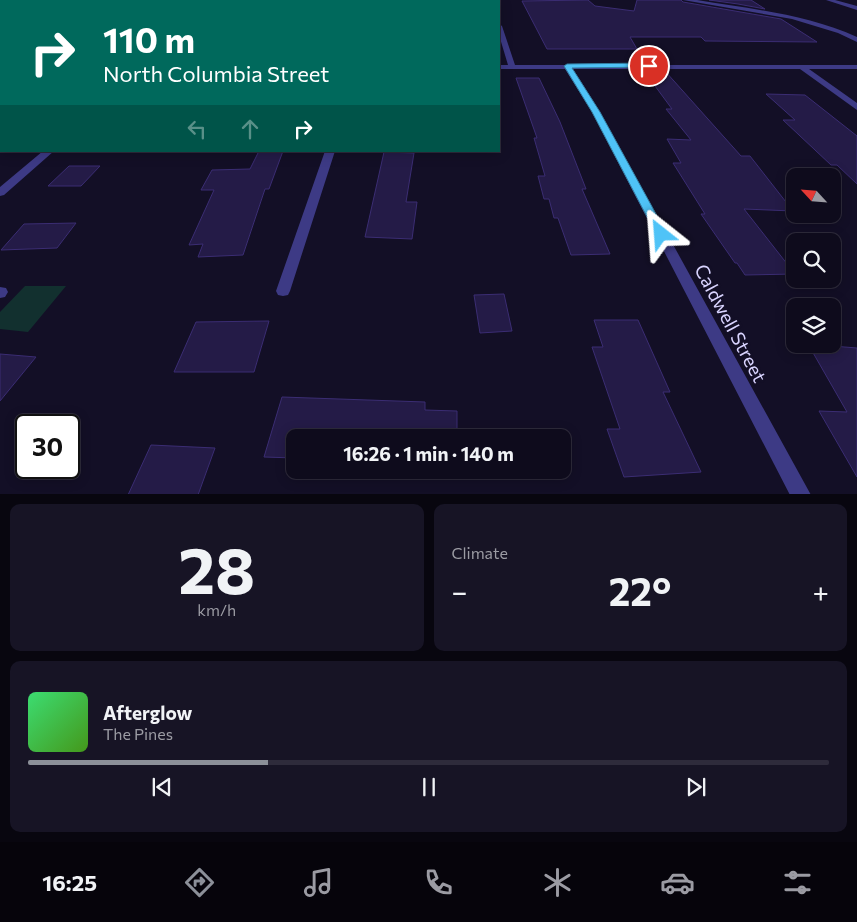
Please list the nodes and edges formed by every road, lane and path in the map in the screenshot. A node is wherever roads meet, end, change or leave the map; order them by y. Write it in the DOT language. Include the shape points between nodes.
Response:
graph roads {
  1 [pos="686,0"];
  2 [pos="829,0"];
  3 [pos="857,8"];
  4 [pos="500,29"];
  5 [pos="857,40"];
  6 [pos="567,66"];
  7 [pos="800,66"];
  8 [pos="857,66"];
  9 [pos="500,67"];
  10 [pos="512,67"];
  11 [pos="857,107"];
  12 [pos="48,152"];
  13 [pos="330,152"];
  14 [pos="0,193"];
  15 [pos="283,291"];
  16 [pos="801,494"];
  1 -- 5 [label="street" via="793,17"];
  2 -- 3 [label="street"];
  4 -- 10 [label="street"];
  6 -- 7 [label="street"];
  6 -- 10 [label="street"];
  6 -- 16 [label="street, Caldwell Street" via="596,112"];
  7 -- 8 [label="street"];
  7 -- 11 [label="street"];
  9 -- 10 [label="street"];
  12 -- 14 [label="street"];
  13 -- 15 [label="street"];
}
